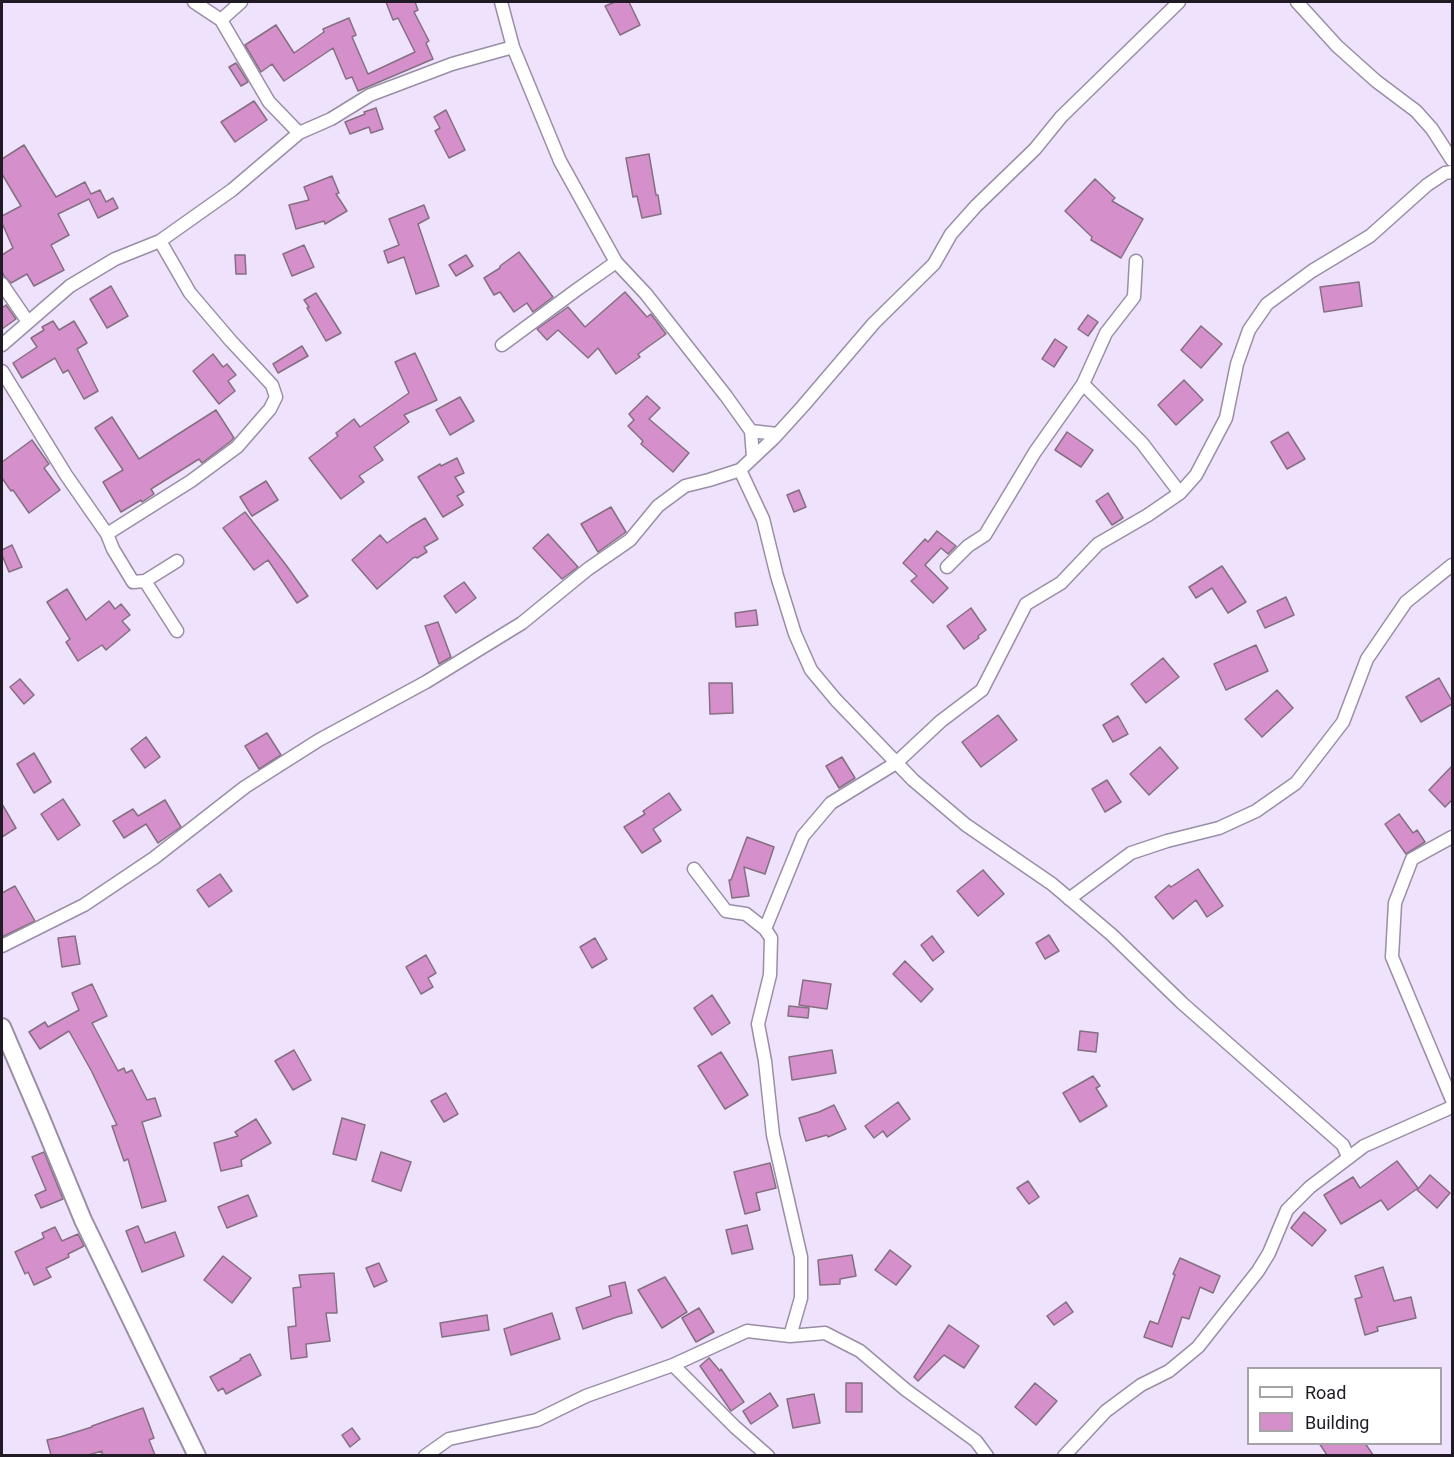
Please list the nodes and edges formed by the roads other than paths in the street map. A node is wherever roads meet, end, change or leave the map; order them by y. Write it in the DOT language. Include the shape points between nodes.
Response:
graph roads {
  1 [pos="194,2"];
  2 [pos="241,2"];
  3 [pos="501,2"];
  4 [pos="1179,2"];
  5 [pos="1297,2"];
  6 [pos="221,20"];
  7 [pos="513,47"];
  8 [pos="299,133"];
  9 [pos="1452,160"];
  10 [pos="1452,172"];
  11 [pos="160,241"];
  12 [pos="1136,261"];
  13 [pos="616,262"];
  14 [pos="2,284"];
  15 [pos="28,322"];
  16 [pos="2,345"];
  17 [pos="502,345"];
  18 [pos="2,371"];
  19 [pos="1083,384"];
  20 [pos="751,431"];
  21 [pos="777,434"];
  22 [pos="753,457"];
  23 [pos="740,470"];
  24 [pos="1180,493"];
  25 [pos="107,534"];
  26 [pos="177,561"];
  27 [pos="1452,565"];
  28 [pos="947,567"];
  29 [pos="145,581"];
  30 [pos="177,631"];
  31 [pos="896,763"];
  32 [pos="1452,837"];
  33 [pos="694,869"];
  34 [pos="1069,899"];
  35 [pos="765,929"];
  36 [pos="2,946"];
  37 [pos="2,1027"];
  38 [pos="1452,1100"];
  39 [pos="1452,1107"];
  40 [pos="1342,1145"];
  41 [pos="1364,1146"];
  42 [pos="1348,1157"];
  43 [pos="790,1336"];
  44 [pos="673,1365"];
  45 [pos="197,1455"];
  46 [pos="425,1455"];
  47 [pos="768,1455"];
  48 [pos="987,1455"];
  49 [pos="1064,1455"];
  1 -- 6 [label="street"];
  2 -- 6 [label="street"];
  3 -- 7 [label="street"];
  4 -- 21 [label="street" via="976,206 951,234 934,264 874,323"];
  5 -- 9 [label="street" via="1337,46 1416,111"];
  6 -- 8 [label="street" via="269,102"];
  7 -- 8 [label="street" via="452,64 370,95"];
  7 -- 13 [label="street" via="560,161"];
  8 -- 11 [label="street" via="232,190"];
  10 -- 24 [label="street" via="1427,185 1370,236 1267,304 1249,330 1237,364 1226,418 1196,475"];
  11 -- 15 [label="street" via="115,259 70,286"];
  11 -- 25 [label="street" via="190,293 272,385 276,397 237,447"];
  12 -- 19 [label="street" via="1134,297 1106,333"];
  13 -- 17 [label="street"];
  13 -- 20 [label="street" via="646,294"];
  14 -- 15 [label="street"];
  15 -- 16 [label="street"];
  18 -- 25 [label="street"];
  19 -- 24 [label="street" via="1142,442"];
  19 -- 28 [label="street" via="1035,452 985,535"];
  20 -- 21 [label="street"];
  20 -- 22 [label="street"];
  21 -- 22 [label="street"];
  22 -- 23 [label="street"];
  23 -- 31 [label="street" via="764,519 795,634 811,670"];
  23 -- 36 [label="street" via="685,486 658,506 630,540 522,623 245,787 154,858 84,905"];
  24 -- 31 [label="street" via="1098,544 1061,583 1026,604 982,690"];
  25 -- 29 [label="street" via="133,582"];
  26 -- 29 [label="street"];
  27 -- 34 [label="street" via="1406,602 1367,658 1343,722 1296,783 1256,811 1219,828 1131,853"];
  29 -- 30 [label="street"];
  31 -- 34 [label="street" via="966,825"];
  31 -- 35 [label="street" via="831,802 802,836"];
  32 -- 38 [label="street" via="1412,859 1395,903 1392,957"];
  33 -- 35 [label="street" via="726,911 746,914"];
  34 -- 40 [label="street"];
  35 -- 43 [label="street" via="771,938 770,975 758,1024 773,1135 801,1257 801,1298"];
  37 -- 45 [label="main road" via="83,1220"];
  39 -- 41 [label="street"];
  40 -- 41 [label="street"];
  40 -- 42 [label="street"];
  41 -- 42 [label="street"];
  42 -- 49 [label="street" via="1287,1210 1258,1271 1198,1347 1169,1371 1141,1385 1106,1411"];
  43 -- 44 [label="street" via="747,1331"];
  43 -- 48 [label="street" via="825,1333 860,1351 976,1441"];
  44 -- 46 [label="street" via="586,1396 537,1420 449,1439"];
  44 -- 47 [label="street"];
}
